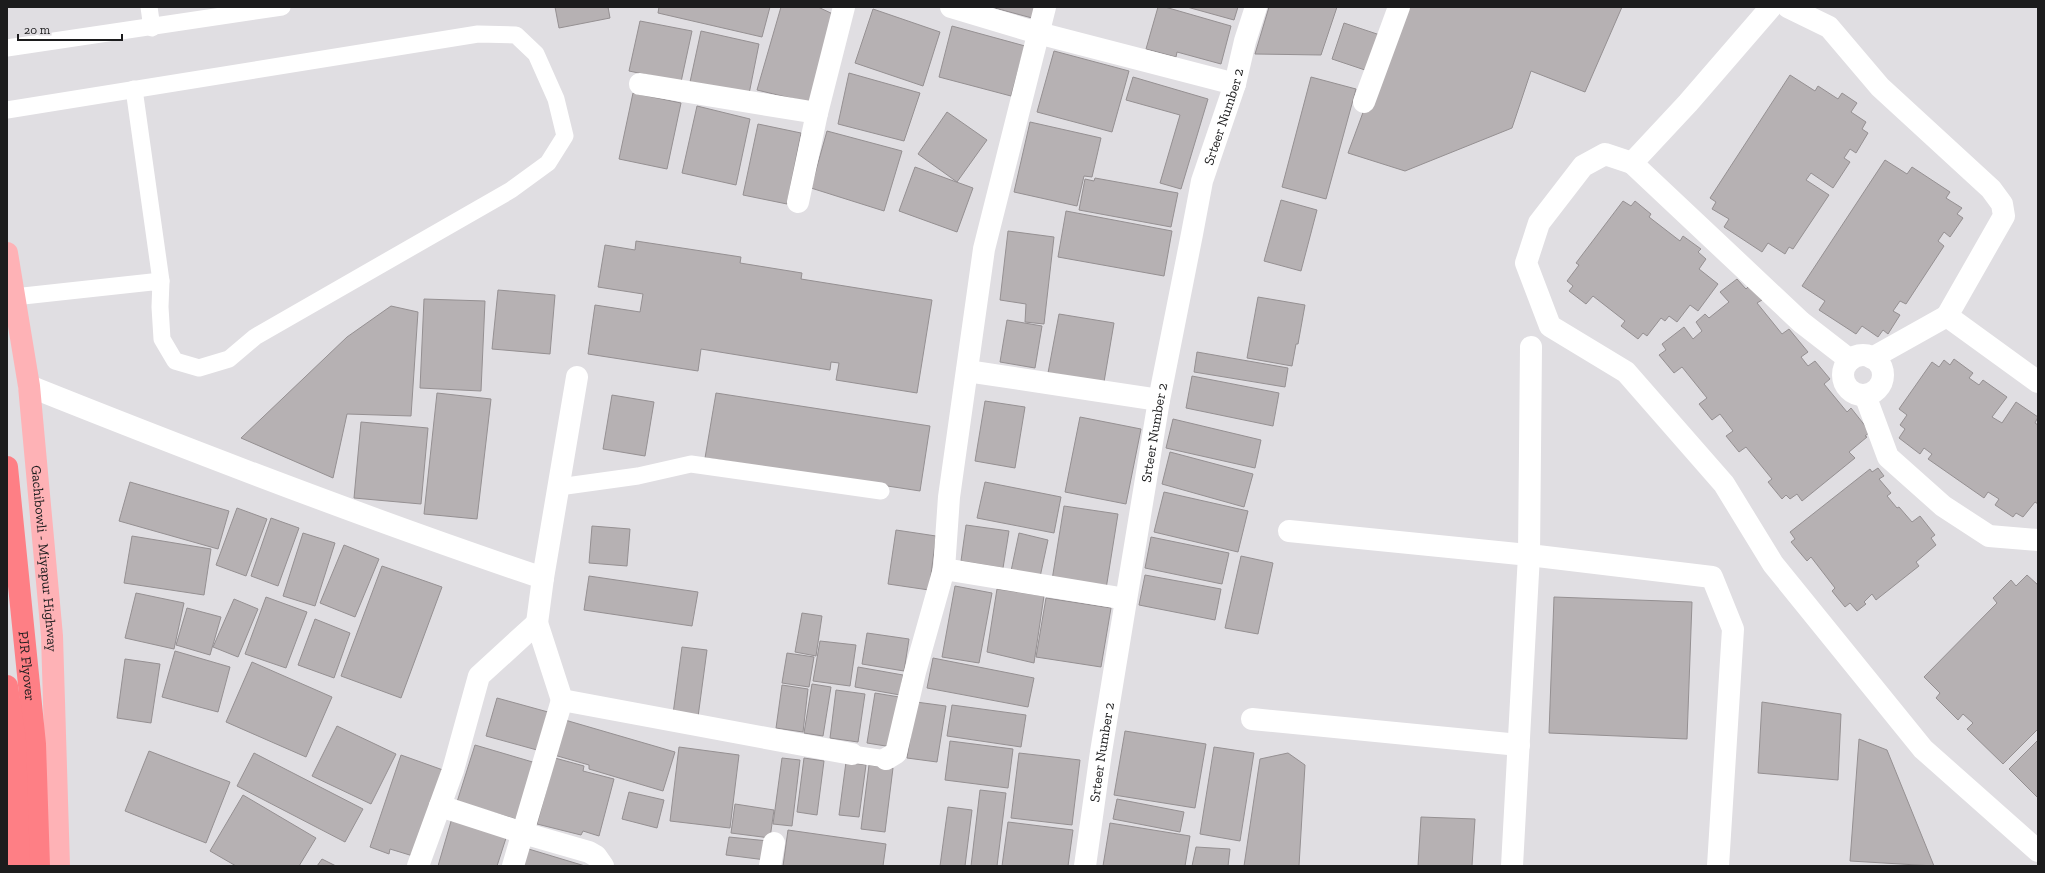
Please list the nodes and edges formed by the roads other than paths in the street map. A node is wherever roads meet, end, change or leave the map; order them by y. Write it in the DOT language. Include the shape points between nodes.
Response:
graph roads {
  1 [pos="149,7"];
  2 [pos="282,7"];
  3 [pos="844,7"];
  4 [pos="951,7"];
  5 [pos="1046,7"];
  6 [pos="1256,7"];
  7 [pos="1399,7"];
  8 [pos="1771,7"];
  9 [pos="1788,7"];
  10 [pos="152,28"];
  11 [pos="1038,33"];
  12 [pos="7,48"];
  13 [pos="640,84"];
  14 [pos="1235,84"];
  15 [pos="134,89"];
  16 [pos="1364,102"];
  17 [pos="7,110"];
  18 [pos="817,113"];
  19 [pos="1632,163"];
  20 [pos="798,202"];
  21 [pos="7,253"];
  22 [pos="161,281"];
  23 [pos="14,297"];
  24 [pos="1947,316"];
  25 [pos="1531,347"];
  26 [pos="1872,358"];
  27 [pos="1850,360"];
  28 [pos="967,371"];
  29 [pos="577,377"];
  30 [pos="2038,382"];
  31 [pos="30,386"];
  32 [pos="1865,395"];
  33 [pos="1159,400"];
  34 [pos="7,467"];
  35 [pos="559,487"];
  36 [pos="881,492"];
  37 [pos="1289,531"];
  38 [pos="2038,540"];
  39 [pos="1529,555"];
  40 [pos="944,570"];
  41 [pos="543,578"];
  42 [pos="1126,599"];
  43 [pos="537,623"];
  44 [pos="7,686"];
  45 [pos="562,700"];
  46 [pos="1252,719"];
  47 [pos="1519,745"];
  48 [pos="852,754"];
  49 [pos="886,759"];
  50 [pos="440,806"];
  51 [pos="523,833"];
  52 [pos="774,843"];
  53 [pos="2038,851"];
  54 [pos="19,866"];
  55 [pos="39,866"];
  56 [pos="58,866"];
  57 [pos="418,866"];
  58 [pos="513,866"];
  59 [pos="603,866"];
  60 [pos="770,866"];
  61 [pos="1085,866"];
  62 [pos="1512,866"];
  63 [pos="1718,866"];
  1 -- 10 [label="lane"];
  2 -- 10 [label="lane"];
  3 -- 18 [label="street"];
  4 -- 11 [label="street"];
  5 -- 11 [label="street"];
  6 -- 14 [label="street, Srteer Number 2"];
  7 -- 16 [label="street"];
  8 -- 19 [label="street"];
  9 -- 24 [label="street" via="1829,27 1880,87 2002,204 2004,216"];
  10 -- 12 [label="lane"];
  11 -- 14 [label="street"];
  11 -- 28 [label="street" via="984,249"];
  13 -- 18 [label="street"];
  14 -- 33 [label="street, Srteer Number 2" via="1202,181"];
  15 -- 17 [label="lane"];
  15 -- 22 [label="lane"];
  15 -- 22 [label="lane" via="478,34 516,35 536,54 556,98 564,136 548,163 511,190 255,337 229,359 199,368 175,361 162,339"];
  18 -- 20 [label="street"];
  19 -- 27 [label="street" via="1801,322"];
  19 -- 53 [label="street" via="1605,154 1583,166 1539,224 1526,263 1550,326 1626,372 1724,484 1773,564 1923,749"];
  21 -- 23 [label="main road, Gachibowli - Miyapur Highway"];
  22 -- 23 [label="lane"];
  23 -- 31 [label="main road, Gachibowli - Miyapur Highway"];
  24 -- 26 [label="street"];
  24 -- 30 [label="street"];
  25 -- 39 [label="street"];
  26 -- 27 [label="street" via="1859,355"];
  26 -- 32 [label="street" via="1878,362 1883,378 1877,389"];
  27 -- 32 [label="street" via="1842,376 1844,382 1851,392"];
  28 -- 33 [label="street"];
  28 -- 40 [label="street" via="949,497"];
  29 -- 35 [label="street"];
  31 -- 41 [label="street" via="183,448 453,548"];
  31 -- 56 [label="main road, Gachibowli - Miyapur Highway" via="52,636"];
  32 -- 38 [label="street" via="1888,457 1944,506 1989,536"];
  33 -- 42 [label="street, Srteer Number 2"];
  34 -- 55 [label="highway, PJR Flyover" via="35,744"];
  35 -- 36 [label="lane" via="638,476 691,464"];
  35 -- 41 [label="street"];
  37 -- 39 [label="street"];
  39 -- 47 [label="street"];
  39 -- 63 [label="street" via="1712,577 1733,629"];
  40 -- 42 [label="street"];
  40 -- 49 [label="street" via="896,753"];
  41 -- 43 [label="street"];
  42 -- 61 [label="street, Srteer Number 2"];
  43 -- 45 [label="street"];
  43 -- 50 [label="street" via="479,676 453,770"];
  44 -- 54 [label="highway, PJR Flyover" via="15,740"];
  45 -- 48 [label="street"];
  45 -- 51 [label="street"];
  46 -- 47 [label="street"];
  47 -- 62 [label="street"];
  48 -- 49 [label="lane"];
  50 -- 51 [label="street"];
  50 -- 57 [label="street"];
  51 -- 58 [label="street"];
  51 -- 59 [label="street" via="589,852 596,856"];
  52 -- 60 [label="street"];
}
